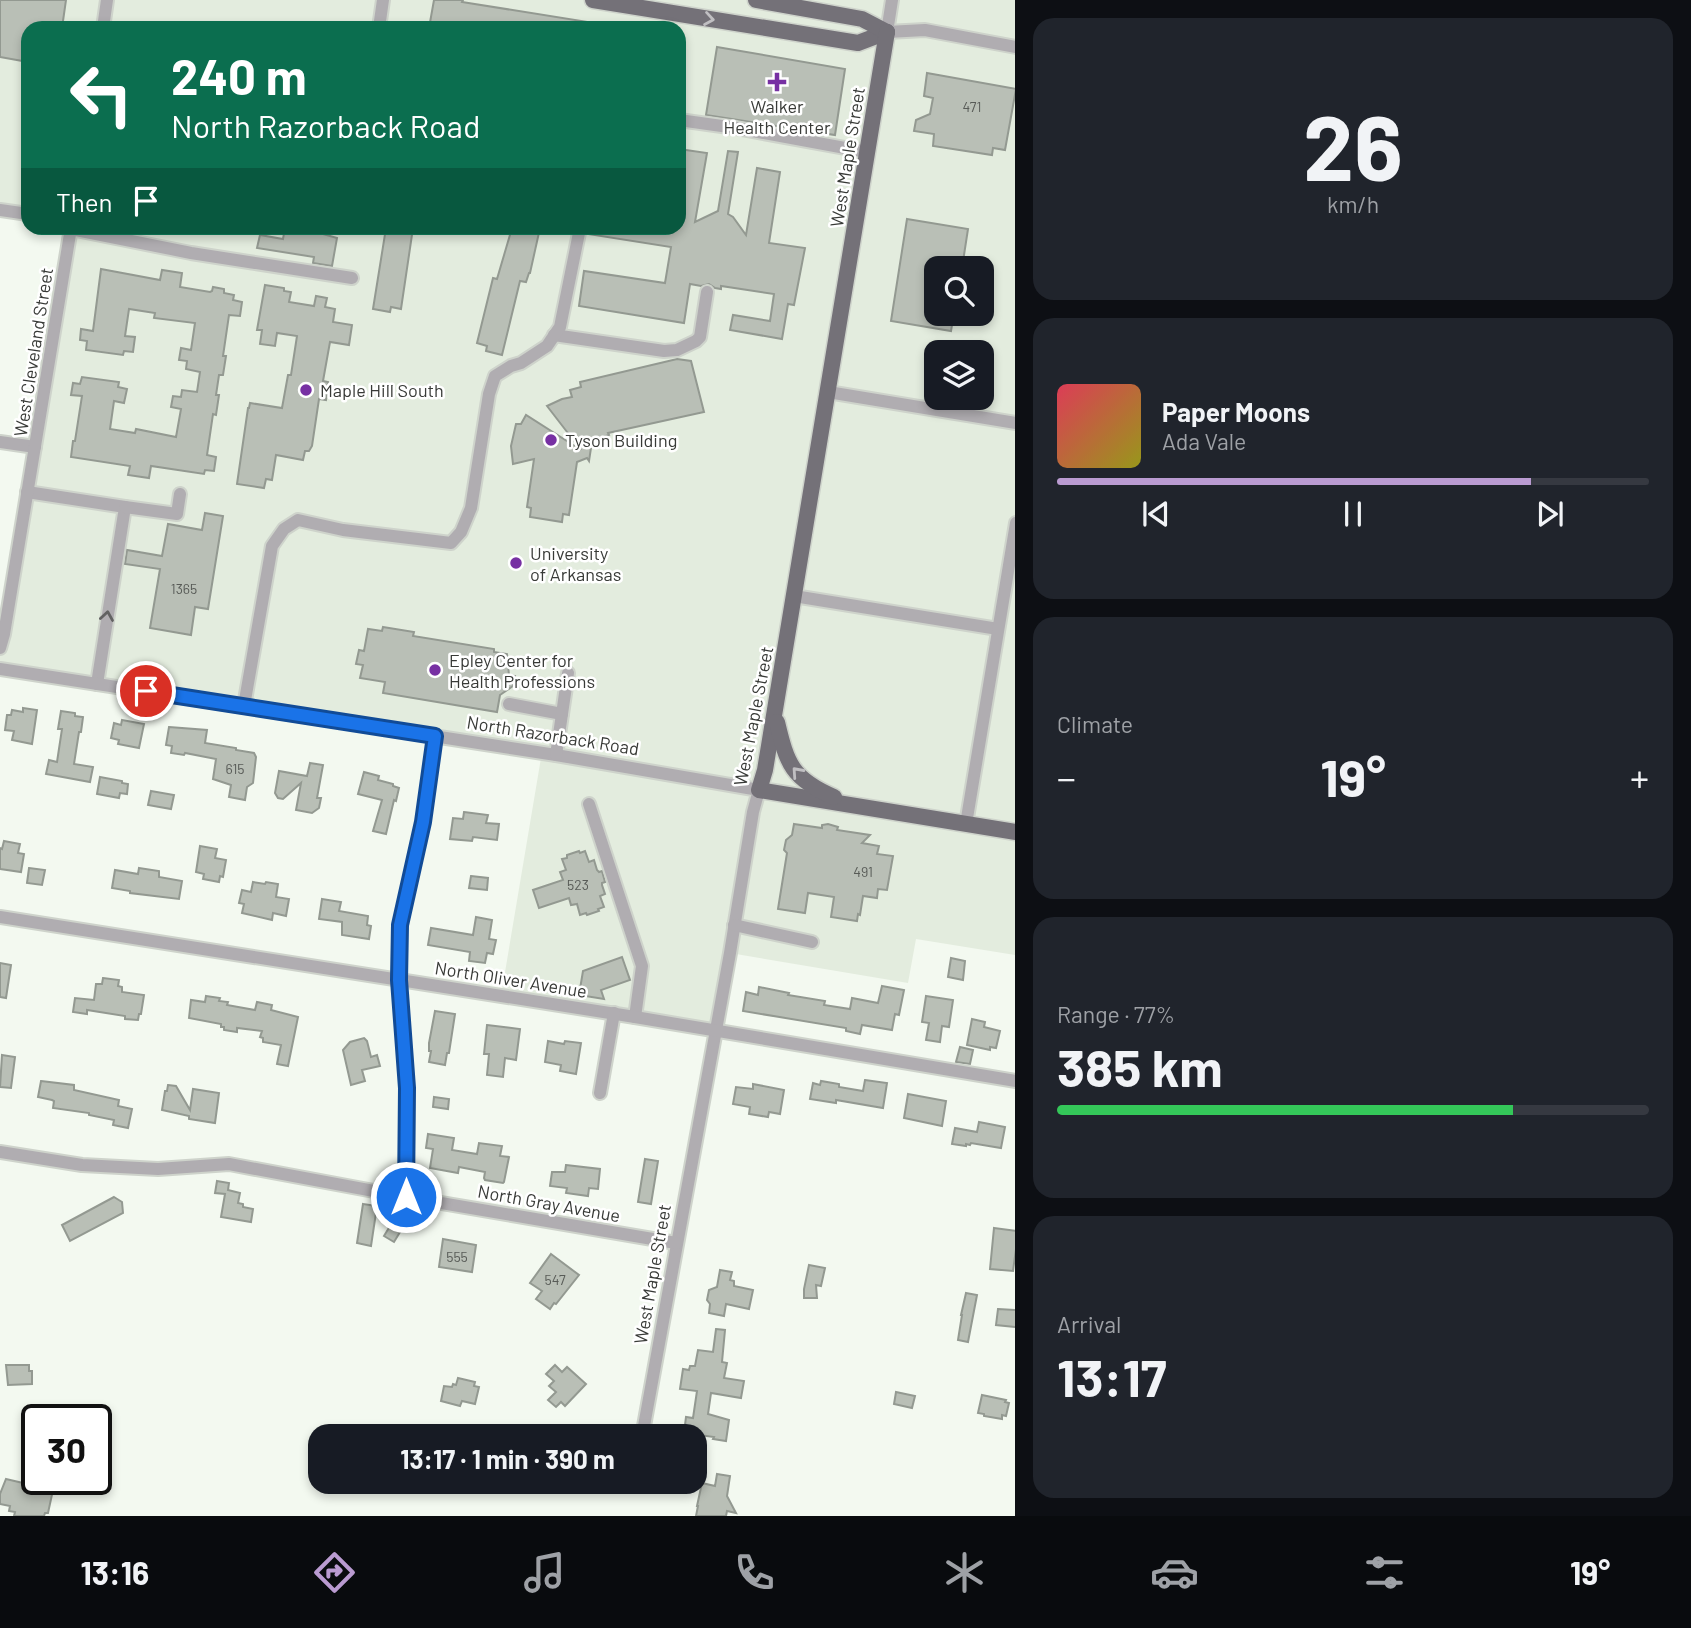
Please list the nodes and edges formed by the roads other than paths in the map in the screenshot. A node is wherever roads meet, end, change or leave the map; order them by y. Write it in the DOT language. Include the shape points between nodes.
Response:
graph roads {
  1 [pos="107,0"];
  2 [pos="383,0"];
  3 [pos="593,0"];
  4 [pos="756,0"];
  5 [pos="892,0"];
  6 [pos="104,21"];
  7 [pos="380,21"];
  8 [pos="887,32"];
  9 [pos="1015,47"];
  10 [pos="686,121"];
  11 [pos="867,152"];
  12 [pos="0,210"];
  13 [pos="21,213"];
  14 [pos="70,235"];
  15 [pos="105,235"];
  16 [pos="579,235"];
  17 [pos="352,278"];
  18 [pos="707,292"];
  19 [pos="554,335"];
  20 [pos="828,391"];
  21 [pos="1015,423"];
  22 [pos="0,442"];
  23 [pos="35,447"];
  24 [pos="27,492"];
  25 [pos="180,494"];
  26 [pos="125,507"];
  27 [pos="1015,529"];
  28 [pos="794,596"];
  29 [pos="998,629"];
  30 [pos="0,648"];
  31 [pos="0,669"];
  32 [pos="568,673"];
  33 [pos="97,684"];
  34 [pos="509,704"];
  35 [pos="244,706"];
  36 [pos="775,712"];
  37 [pos="562,714"];
  38 [pos="435,736"];
  39 [pos="556,755"];
  40 [pos="760,790"];
  41 [pos="589,804"];
  42 [pos="852,805"];
  43 [pos="966,824"];
  44 [pos="1015,832"];
  45 [pos="0,917"];
  46 [pos="734,925"];
  47 [pos="812,942"];
  48 [pos="399,980"];
  49 [pos="614,1013"];
  50 [pos="635,1017"];
  51 [pos="716,1030"];
  52 [pos="1015,1081"];
  53 [pos="600,1093"];
  54 [pos="0,1152"];
  55 [pos="406,1197"];
  56 [pos="676,1243"];
  57 [pos="644,1424"];
  1 -- 6 [label="street"];
  2 -- 7 [label="street"];
  3 -- 8 [label="main road, one-way" via="858,43"];
  4 -- 8 [label="main road" via="862,19"];
  5 -- 8 [label="street, West Maple Street"];
  8 -- 9 [label="street" via="925,30"];
  8 -- 11 [label="main road, West Maple Street"];
  10 -- 11 [label="street"];
  11 -- 20 [label="main road, West Maple Street"];
  12 -- 13 [label="street"];
  14 -- 23 [label="street, West Cleveland Street"];
  15 -- 17 [label="street"];
  16 -- 19 [label="street" via="560,327"];
  18 -- 19 [label="street" via="700,337 677,350 648,350"];
  19 -- 35 [label="street" via="547,346 495,376 471,508 451,543 298,520 284,529 272,546"];
  20 -- 21 [label="street"];
  20 -- 28 [label="main road, West Maple Street"];
  22 -- 23 [label="street"];
  23 -- 24 [label="street, West Cleveland Street"];
  24 -- 26 [label="street"];
  24 -- 30 [label="street, West Cleveland Street"];
  25 -- 26 [label="street" via="177,514"];
  33 -- 26 [label="street, one-way"];
  27 -- 29 [label="street"];
  28 -- 29 [label="street"];
  28 -- 36 [label="main road, West Maple Street"];
  29 -- 43 [label="street"];
  31 -- 33 [label="street, North Razorback Road"];
  32 -- 37 [label="street"];
  33 -- 35 [label="street, North Razorback Road"];
  34 -- 37 [label="street"];
  35 -- 38 [label="street, North Razorback Road"];
  36 -- 40 [label="main road, West Maple Street"];
  42 -- 36 [label="main road, one-way" via="803,779 788,763"];
  37 -- 39 [label="street"];
  38 -- 39 [label="street, North Razorback Road"];
  38 -- 48 [label="street" via="423,822 400,925"];
  39 -- 40 [label="street, North Razorback Road"];
  40 -- 42 [label="main road, North Razorback Road"];
  40 -- 46 [label="street, West Maple Street"];
  41 -- 50 [label="street" via="642,966"];
  42 -- 43 [label="main road, North Razorback Road"];
  43 -- 44 [label="main road, North Razorback Road"];
  45 -- 48 [label="street, North Oliver Avenue"];
  46 -- 47 [label="street"];
  46 -- 51 [label="street, West Maple Street"];
  48 -- 49 [label="street, North Oliver Avenue"];
  48 -- 55 [label="street" via="407,1088"];
  49 -- 50 [label="street, North Oliver Avenue"];
  49 -- 53 [label="street"];
  50 -- 51 [label="street, North Oliver Avenue"];
  51 -- 52 [label="street, North Oliver Avenue"];
  51 -- 56 [label="street, West Maple Street"];
  54 -- 55 [label="street, North Gray Avenue" via="82,1165 158,1169 229,1164"];
  55 -- 56 [label="street, North Gray Avenue"];
  56 -- 57 [label="street, West Maple Street"];
}
